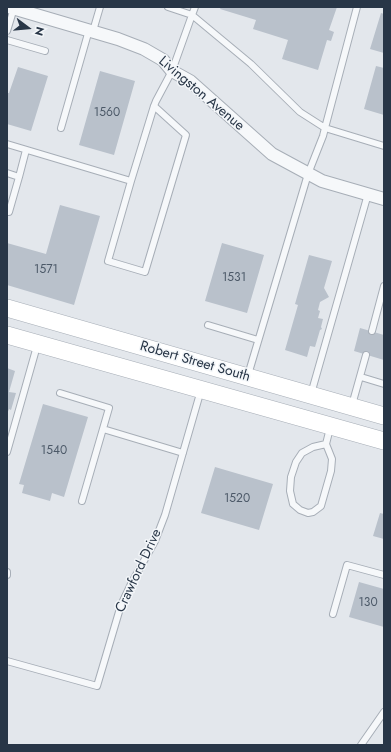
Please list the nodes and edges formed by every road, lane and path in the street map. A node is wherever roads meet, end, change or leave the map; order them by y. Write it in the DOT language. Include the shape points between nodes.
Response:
graph roads {
  1 [pos="100,7"];
  2 [pos="168,7"];
  3 [pos="195,7"];
  4 [pos="357,7"];
  5 [pos="11,8"];
  6 [pos="192,15"];
  7 [pos="7,31"];
  8 [pos="91,31"];
  9 [pos="7,40"];
  10 [pos="45,51"];
  11 [pos="172,71"];
  12 [pos="154,106"];
  13 [pos="61,128"];
  14 [pos="325,128"];
  15 [pos="7,144"];
  16 [pos="384,146"];
  17 [pos="26,150"];
  18 [pos="7,173"];
  19 [pos="308,174"];
  20 [pos="19,177"];
  21 [pos="131,181"];
  22 [pos="368,194"];
  23 [pos="384,199"];
  24 [pos="7,212"];
  25 [pos="384,286"];
  26 [pos="7,308"];
  27 [pos="208,325"];
  28 [pos="372,331"];
  29 [pos="7,335"];
  30 [pos="258,340"];
  31 [pos="38,344"];
  32 [pos="366,355"];
  33 [pos="247,377"];
  34 [pos="361,377"];
  35 [pos="384,384"];
  36 [pos="201,390"];
  37 [pos="60,393"];
  38 [pos="310,395"];
  39 [pos="351,407"];
  40 [pos="384,416"];
  41 [pos="331,426"];
  42 [pos="103,429"];
  43 [pos="384,441"];
  44 [pos="326,444"];
  45 [pos="7,452"];
  46 [pos="183,453"];
  47 [pos="82,501"];
  48 [pos="384,575"];
  49 [pos="333,614"];
  50 [pos="7,661"];
  51 [pos="384,712"];
  52 [pos="361,745"];
  1 -- 8 [label="lane"];
  2 -- 6 [label="lane"];
  3 -- 6 [label="lane"];
  4 -- 14 [label="lane"];
  5 -- 7 [label="lane"];
  5 -- 8 [label="street, Livingston Avenue"];
  6 -- 11 [label="lane"];
  6 -- 14 [label="lane" via="251,64 300,112"];
  8 -- 11 [label="street, Livingston Avenue" via="144,49 163,60"];
  8 -- 13 [label="lane"];
  9 -- 10 [label="lane"];
  11 -- 12 [label="lane"];
  11 -- 19 [label="street, Livingston Avenue" via="190,81 272,154"];
  12 -- 21 [label="lane"];
  12 -- 21 [label="lane" via="186,135 145,272 108,261"];
  14 -- 16 [label="lane"];
  14 -- 19 [label="lane"];
  15 -- 17 [label="lane"];
  17 -- 20 [label="lane"];
  17 -- 21 [label="lane"];
  18 -- 20 [label="lane"];
  19 -- 22 [label="street, Livingston Avenue" via="322,181"];
  19 -- 30 [label="lane"];
  20 -- 24 [label="lane"];
  22 -- 23 [label="street, Livingston Avenue"];
  22 -- 38 [label="lane"];
  25 -- 28 [label="lane"];
  26 -- 33 [label="main road, Robert Street South"];
  27 -- 30 [label="lane"];
  29 -- 31 [label="main road, Robert Street South"];
  30 -- 33 [label="lane"];
  31 -- 36 [label="main road, Robert Street South"];
  31 -- 45 [label="lane"];
  32 -- 34 [label="lane"];
  33 -- 38 [label="main road, Robert Street South"];
  34 -- 35 [label="lane"];
  34 -- 39 [label="lane"];
  36 -- 41 [label="main road, Robert Street South"];
  36 -- 46 [label="lane, Crawford Drive"];
  37 -- 42 [label="lane" via="109,408"];
  38 -- 39 [label="main road, Robert Street South"];
  39 -- 40 [label="main road, Robert Street South"];
  41 -- 43 [label="main road, Robert Street South"];
  41 -- 44 [label="lane"];
  42 -- 46 [label="lane"];
  42 -- 47 [label="lane"];
  44 -- 44 [label="lane" via="302,453 291,477 290,491 293,504 308,513 321,506 331,471 332,459"];
  46 -- 50 [label="lane, Crawford Drive" via="155,540 121,605 97,686"];
  48 -- 49 [label="lane" via="347,565"];
  51 -- 52 [label="lane"];
}
